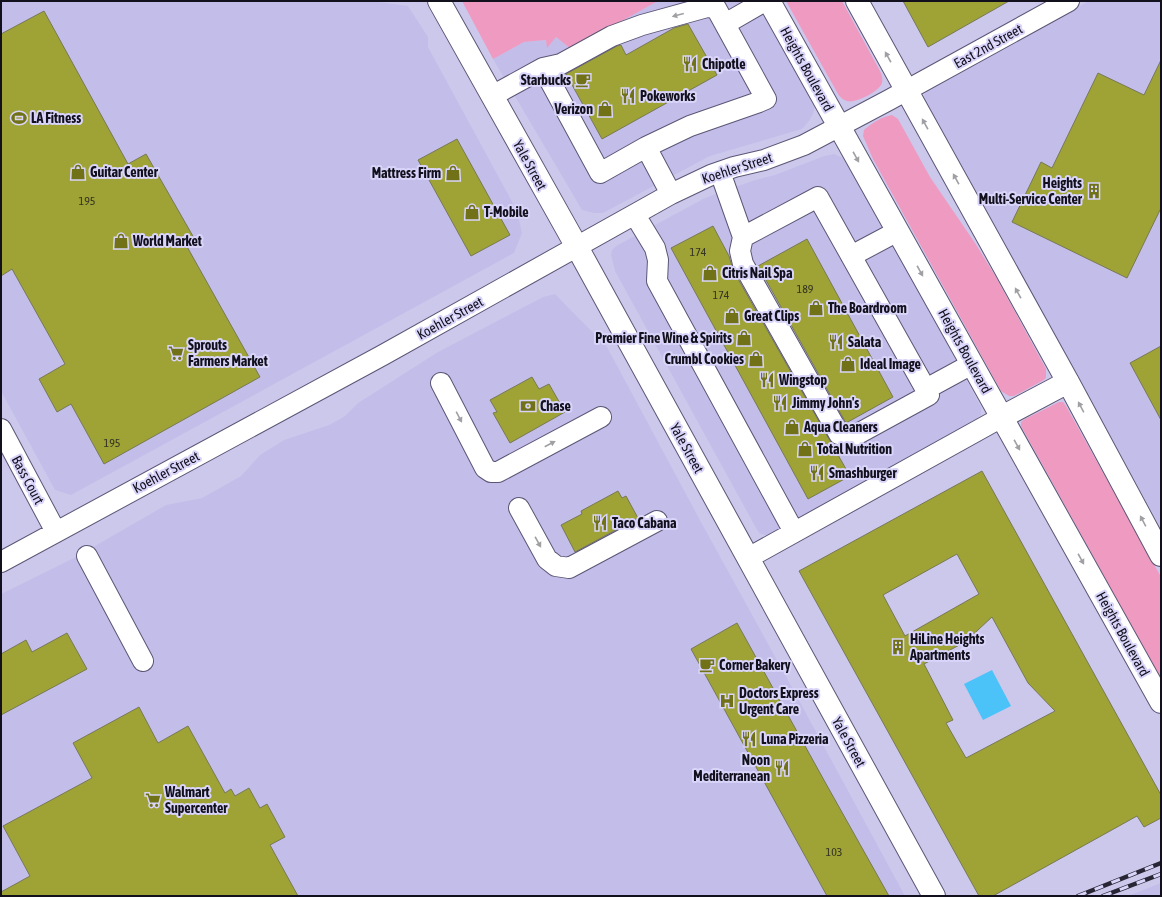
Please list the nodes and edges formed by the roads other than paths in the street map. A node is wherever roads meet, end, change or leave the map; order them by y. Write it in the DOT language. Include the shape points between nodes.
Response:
graph roads {
  1 [pos="765,1"];
  2 [pos="769,1"];
  3 [pos="857,1"];
  4 [pos="1069,1"];
  5 [pos="443,10"];
  6 [pos="720,16"];
  7 [pos="543,68"];
  8 [pos="907,91"];
  9 [pos="492,96"];
  10 [pos="839,127"];
  11 [pos="646,148"];
  12 [pos="720,172"];
  13 [pos="671,194"];
  14 [pos="635,214"];
  15 [pos="898,231"];
  16 [pos="743,237"];
  17 [pos="577,247"];
  18 [pos="851,256"];
  19 [pos="972,364"];
  20 [pos="1068,382"];
  21 [pos="441,383"];
  22 [pos="926,389"];
  23 [pos="601,417"];
  24 [pos="1002,417"];
  25 [pos="1,429"];
  26 [pos="519,508"];
  27 [pos="657,522"];
  28 [pos="56,532"];
  29 [pos="794,532"];
  30 [pos="87,556"];
  31 [pos="1161,556"];
  32 [pos="748,558"];
  33 [pos="1,562"];
  34 [pos="143,661"];
  35 [pos="1161,702"];
  36 [pos="934,896"];
  1 -- 6 [label="street"];
  2 -- 10 [label="main road, Heights Boulevard"];
  8 -- 3 [label="main road, one-way"];
  4 -- 8 [label="street, East 2nd Street"];
  5 -- 9 [label="main road, Yale Street"];
  6 -- 7 [label="street, one-way" via="707,7 642,25 612,36 561,64"];
  6 -- 11 [label="street" via="766,99 690,126"];
  7 -- 9 [label="street"];
  7 -- 11 [label="street" via="600,172"];
  8 -- 10 [label="street, Koehler Street"];
  20 -- 8 [label="main road, one-way"];
  9 -- 17 [label="main road, Yale Street"];
  10 -- 12 [label="street, Koehler Street" via="804,145 764,160"];
  10 -- 15 [label="main road, Heights Boulevard, one-way"];
  11 -- 13 [label="street"];
  12 -- 13 [label="street, Koehler Street"];
  12 -- 16 [label="street"];
  13 -- 14 [label="street, Koehler Street"];
  14 -- 17 [label="street, Koehler Street"];
  14 -- 29 [label="street" via="655,248 658,260 657,281"];
  15 -- 18 [label="street"];
  15 -- 19 [label="main road, Heights Boulevard, one-way"];
  16 -- 18 [label="street" via="818,197"];
  16 -- 22 [label="street" via="740,252 743,264 839,434 854,436 929,395"];
  17 -- 28 [label="street, Koehler Street"];
  17 -- 32 [label="main road, Yale Street"];
  18 -- 22 [label="street"];
  19 -- 22 [label="street"];
  19 -- 24 [label="main road, Heights Boulevard"];
  20 -- 24 [label="main road"];
  31 -- 20 [label="main road, one-way"];
  21 -- 23 [label="street, one-way" via="485,468 491,472 498,472"];
  24 -- 29 [label="street"];
  24 -- 35 [label="main road, Heights Boulevard, one-way"];
  25 -- 28 [label="street, Bass Court"];
  26 -- 27 [label="street, one-way" via="547,559 556,566 569,568"];
  28 -- 33 [label="street, Koehler Street"];
  29 -- 32 [label="street"];
  30 -- 34 [label="street"];
  32 -- 36 [label="main road, Yale Street"];
}
